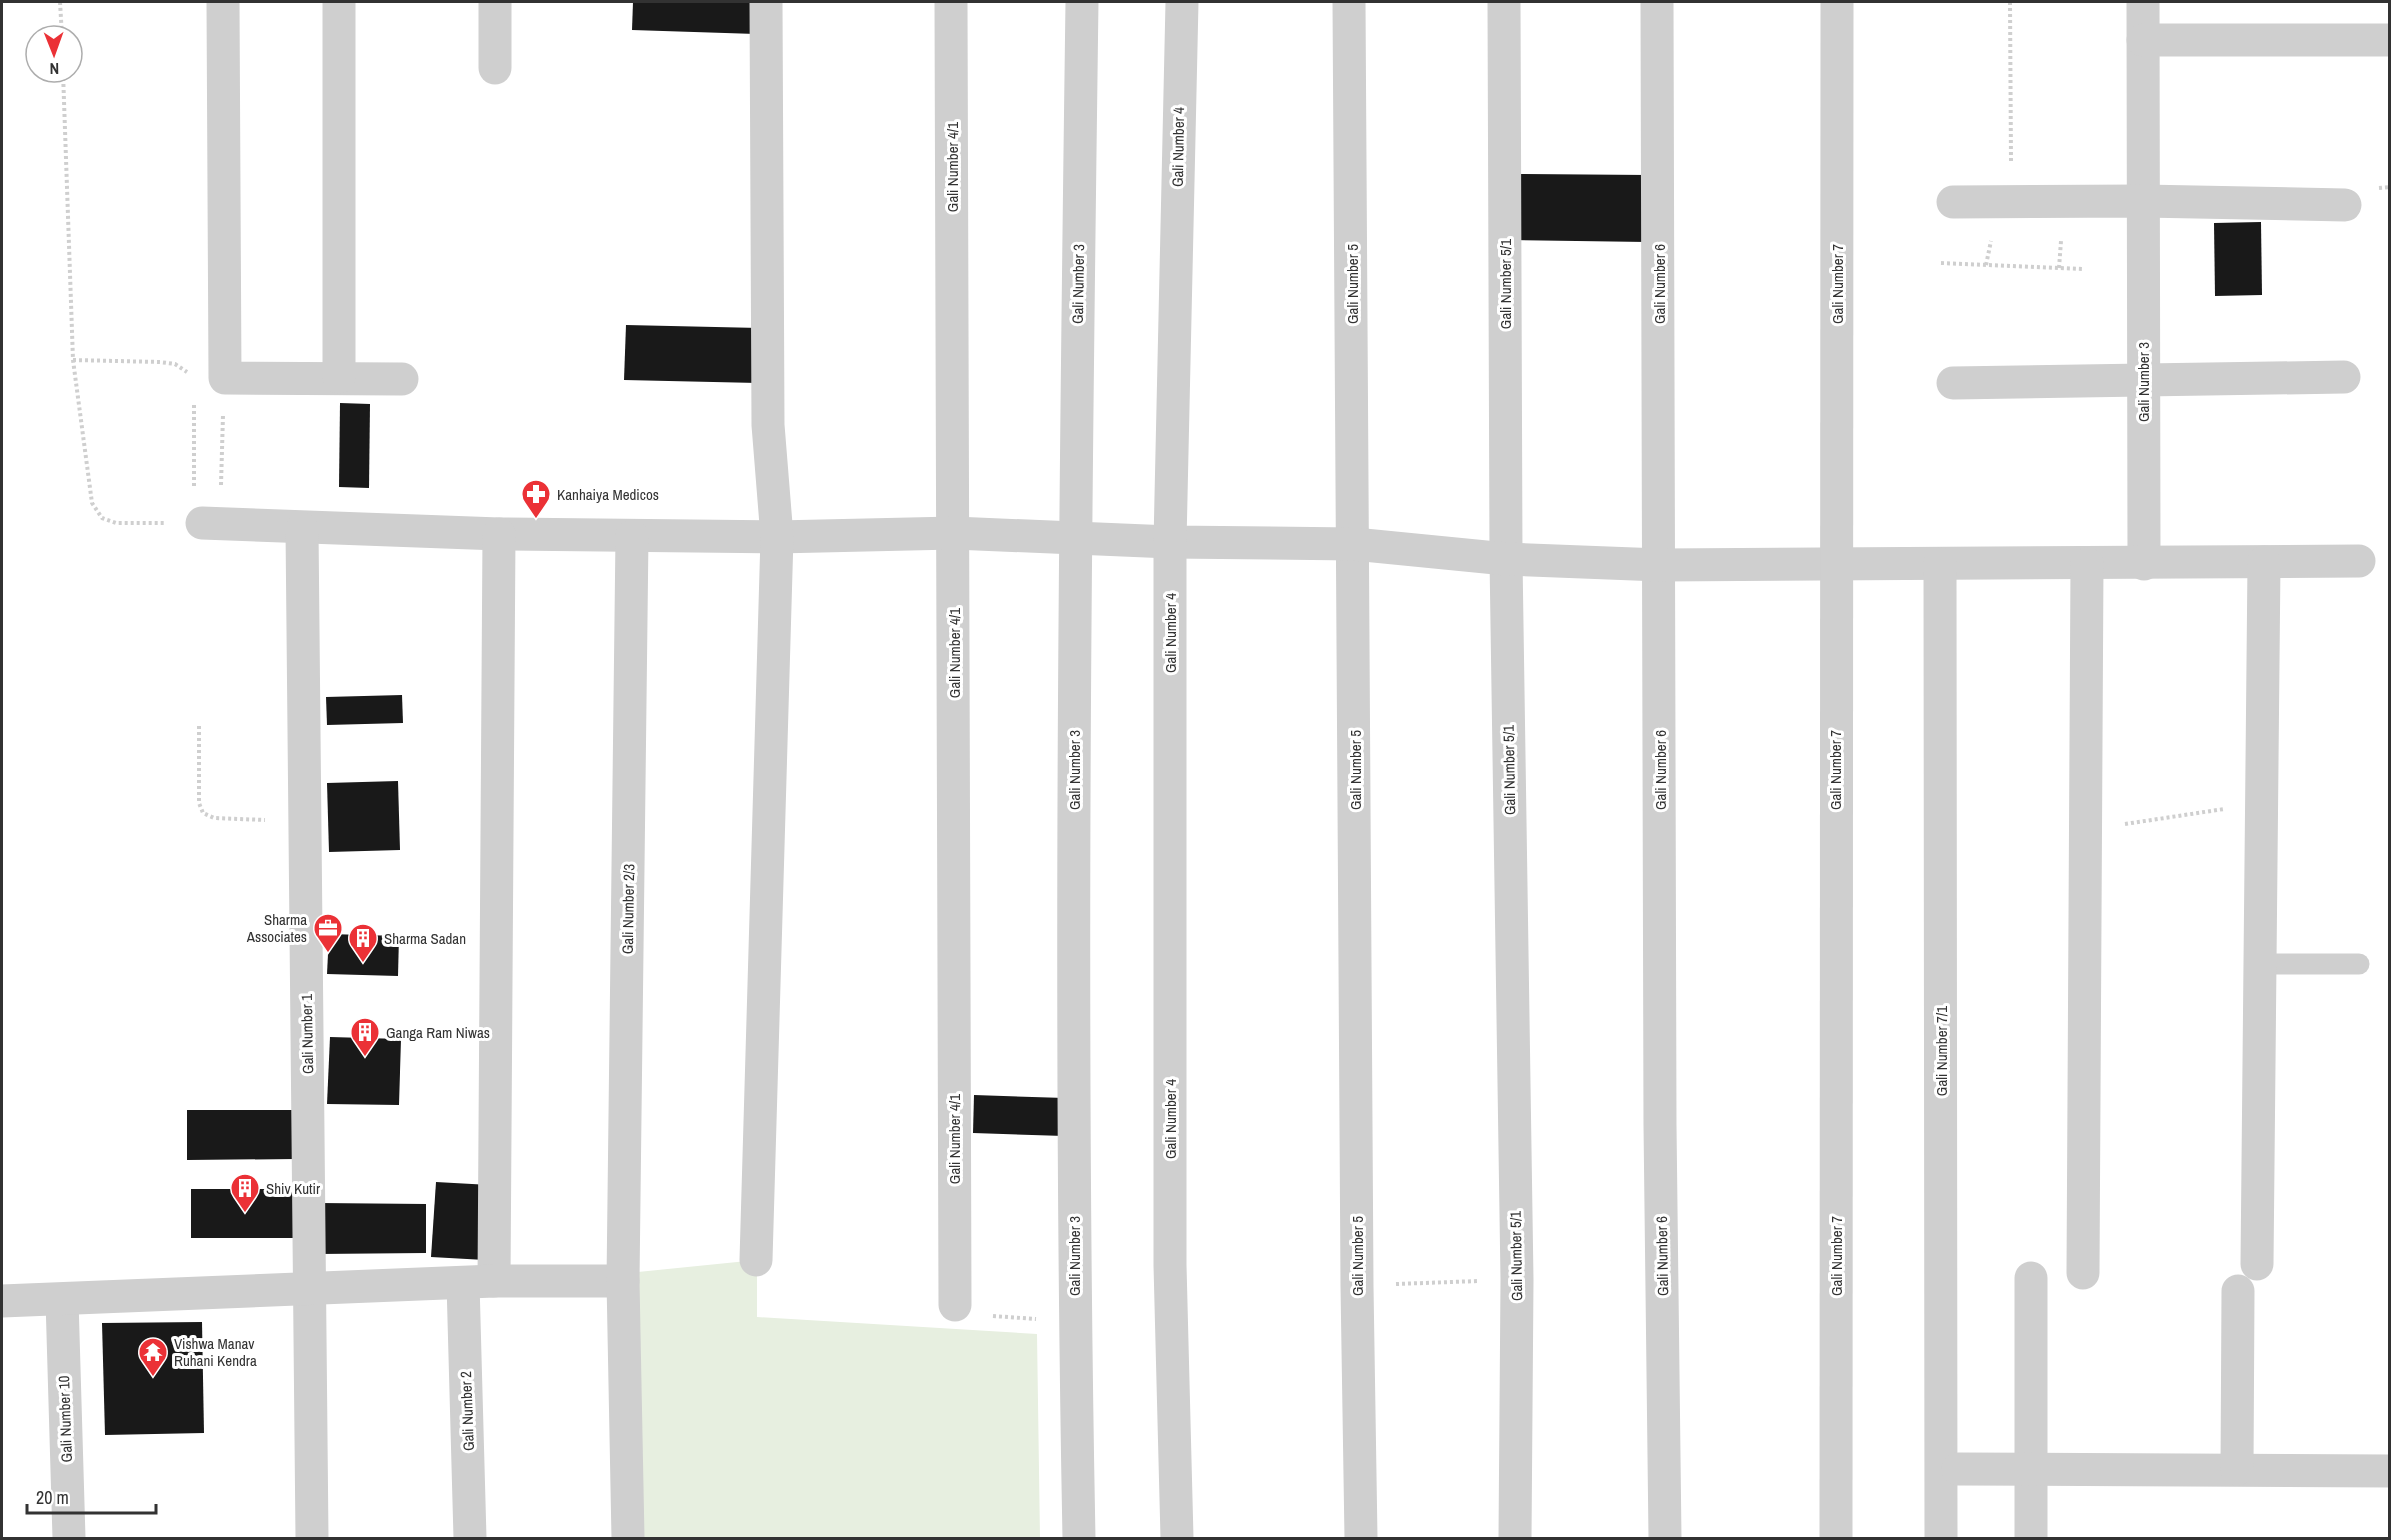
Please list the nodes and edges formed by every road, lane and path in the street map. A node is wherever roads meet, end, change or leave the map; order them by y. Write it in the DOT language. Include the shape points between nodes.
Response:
graph roads {
  1 [pos="60,2"];
  2 [pos="223,2"];
  3 [pos="339,2"];
  4 [pos="495,2"];
  5 [pos="766,2"];
  6 [pos="951,2"];
  7 [pos="1082,2"];
  8 [pos="1182,2"];
  9 [pos="1349,2"];
  10 [pos="1503,2"];
  11 [pos="1658,2"];
  12 [pos="1837,2"];
  13 [pos="2010,2"];
  14 [pos="2143,2"];
  15 [pos="61,24"];
  16 [pos="2143,40"];
  17 [pos="2390,40"];
  18 [pos="495,68"];
  19 [pos="63,84"];
  20 [pos="2143,201"];
  21 [pos="1953,202"];
  22 [pos="2012,202"];
  23 [pos="2345,205"];
  24 [pos="1941,263"];
  25 [pos="2083,269"];
  26 [pos="73,360"];
  27 [pos="190,375"];
  28 [pos="339,377"];
  29 [pos="2344,377"];
  30 [pos="225,378"];
  31 [pos="402,379"];
  32 [pos="2143,381"];
  33 [pos="1953,383"];
  34 [pos="195,397"];
  35 [pos="205,523"];
  36 [pos="302,529"];
  37 [pos="954,533"];
  38 [pos="498,534"];
  39 [pos="632,536"];
  40 [pos="777,537"];
  41 [pos="1074,538"];
  42 [pos="1170,542"];
  43 [pos="1354,544"];
  44 [pos="1506,559"];
  45 [pos="2359,561"];
  46 [pos="2264,562"];
  47 [pos="1837,564"];
  48 [pos="1940,564"];
  49 [pos="2087,564"];
  50 [pos="2144,564"];
  51 [pos="1660,565"];
  52 [pos="199,726"];
  53 [pos="2261,803"];
  54 [pos="305,822"];
  55 [pos="2085,830"];
  56 [pos="2262,964"];
  57 [pos="2359,964"];
  58 [pos="756,1260"];
  59 [pos="2257,1264"];
  60 [pos="2083,1273"];
  61 [pos="1517,1280"];
  62 [pos="623,1281"];
  63 [pos="479,1282"];
  64 [pos="1357,1286"];
  65 [pos="309,1288"];
  66 [pos="2238,1291"];
  67 [pos="62,1300"];
  68 [pos="2,1301"];
  69 [pos="955,1305"];
  70 [pos="2031,1313"];
  71 [pos="1075,1314"];
  72 [pos="2031,1468"];
  73 [pos="1958,1469"];
  74 [pos="2237,1469"];
  75 [pos="2390,1471"];
  76 [pos="69,1539"];
  77 [pos="312,1539"];
  78 [pos="470,1539"];
  79 [pos="628,1539"];
  80 [pos="1079,1539"];
  81 [pos="1177,1539"];
  82 [pos="1361,1539"];
  83 [pos="1515,1539"];
  84 [pos="1665,1539"];
  85 [pos="1836,1539"];
  86 [pos="1941,1539"];
  87 [pos="2031,1539"];
  1 -- 15 [label="path"];
  2 -- 30 [label="street"];
  3 -- 28 [label="street"];
  4 -- 18 [label="street"];
  5 -- 40 [label="street" via="768,425"];
  6 -- 37 [label="street, Gali Number 4/1"];
  7 -- 41 [label="street, Gali Number 3"];
  8 -- 42 [label="street, Gali Number 4"];
  9 -- 43 [label="street, Gali Number 5"];
  10 -- 44 [label="street, Gali Number 5/1"];
  11 -- 51 [label="street, Gali Number 6"];
  12 -- 47 [label="street, Gali Number 7"];
  13 -- 22 [label="path"];
  14 -- 16 [label="street, Gali Number 3"];
  16 -- 17 [label="street"];
  16 -- 20 [label="street, Gali Number 3"];
  19 -- 26 [label="path"];
  20 -- 22 [label="street"];
  20 -- 23 [label="street"];
  20 -- 32 [label="street, Gali Number 3"];
  21 -- 22 [label="street"];
  24 -- 25 [label="path"];
  26 -- 27 [label="path" via="160,362 175,364"];
  26 -- 35 [label="path" via="92,503 102,518 116,524"];
  28 -- 30 [label="street"];
  28 -- 31 [label="street"];
  29 -- 32 [label="street"];
  30 -- 35 [label="path"];
  32 -- 33 [label="street"];
  32 -- 50 [label="street, Gali Number 3"];
  34 -- 35 [label="path"];
  35 -- 36 [label="street"];
  36 -- 38 [label="street"];
  36 -- 54 [label="street, Gali Number 1"];
  37 -- 40 [label="street"];
  37 -- 41 [label="street"];
  37 -- 69 [label="street, Gali Number 4/1"];
  38 -- 39 [label="street"];
  38 -- 63 [label="street, Gali Number 2"];
  39 -- 40 [label="street"];
  39 -- 62 [label="street, Gali Number 2/3"];
  40 -- 58 [label="street"];
  41 -- 42 [label="street"];
  41 -- 71 [label="street, Gali Number 3"];
  42 -- 43 [label="street"];
  42 -- 81 [label="street, Gali Number 4" via="1170,1265"];
  43 -- 44 [label="street"];
  43 -- 64 [label="street, Gali Number 5"];
  44 -- 51 [label="street"];
  44 -- 61 [label="street, Gali Number 5/1"];
  45 -- 46 [label="street"];
  46 -- 50 [label="street"];
  46 -- 53 [label="street"];
  47 -- 48 [label="street"];
  47 -- 51 [label="street"];
  47 -- 85 [label="street, Gali Number 7"];
  48 -- 49 [label="street"];
  48 -- 86 [label="street, Gali Number 7/1"];
  49 -- 50 [label="street"];
  49 -- 55 [label="street"];
  51 -- 84 [label="street, Gali Number 6"];
  52 -- 54 [label="path" via="203,813 214,818"];
  53 -- 55 [label="path"];
  53 -- 56 [label="street"];
  54 -- 65 [label="street, Gali Number 1"];
  55 -- 60 [label="street"];
  56 -- 57 [label="lane"];
  56 -- 59 [label="street"];
  61 -- 64 [label="path"];
  61 -- 83 [label="street, Gali Number 5/1"];
  62 -- 63 [label="street"];
  62 -- 79 [label="street, Gali Number 2/3"];
  63 -- 65 [label="street"];
  63 -- 78 [label="street, Gali Number 2"];
  64 -- 82 [label="street, Gali Number 5"];
  65 -- 67 [label="street"];
  65 -- 77 [label="street, Gali Number 1"];
  66 -- 74 [label="street"];
  67 -- 68 [label="street"];
  67 -- 76 [label="street, Gali Number 10"];
  69 -- 71 [label="path" via="997,1317 1057,1320"];
  70 -- 72 [label="street" via="2031,1278"];
  71 -- 80 [label="street, Gali Number 3"];
  72 -- 73 [label="street"];
  72 -- 74 [label="street"];
  72 -- 87 [label="street"];
  74 -- 75 [label="street"];
}
